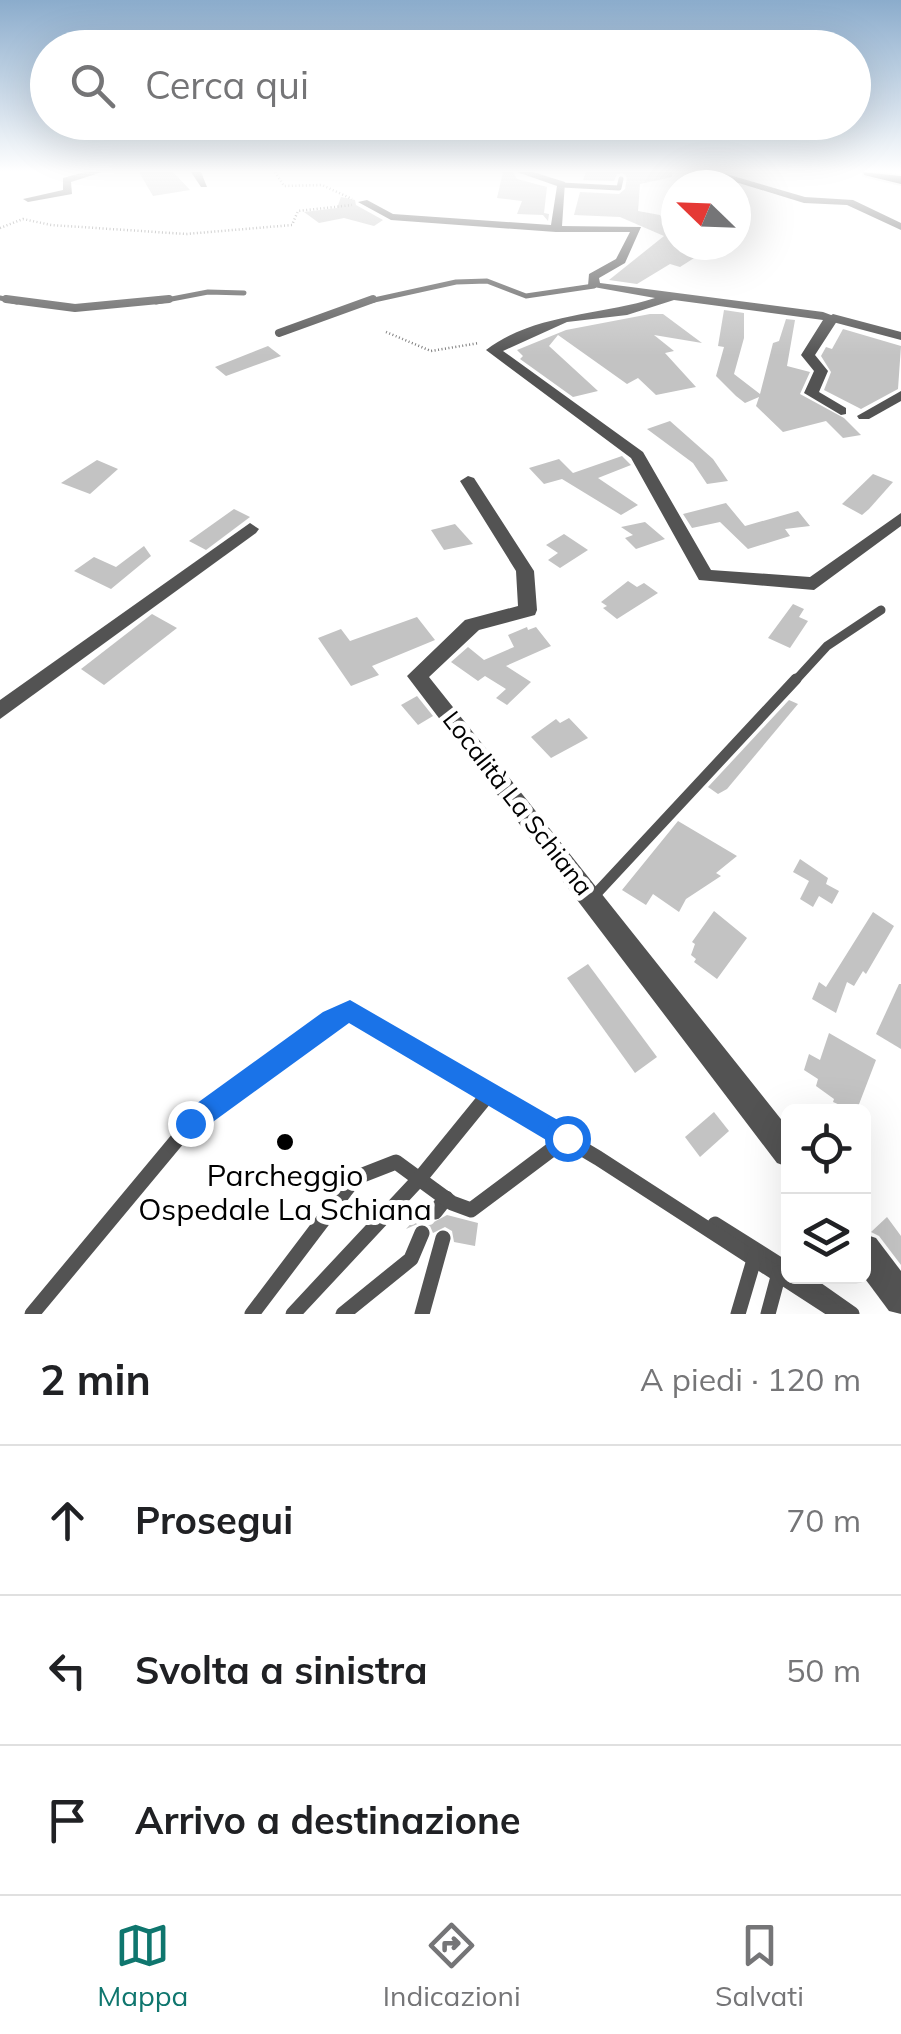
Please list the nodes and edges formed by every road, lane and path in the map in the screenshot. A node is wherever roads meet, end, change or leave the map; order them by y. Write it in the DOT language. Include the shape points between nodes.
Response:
graph roads {
  1 [pos="637,233"];
  2 [pos="594,286"];
  3 [pos="244,293"];
  4 [pos="673,296"];
  5 [pos="0,298"];
  6 [pos="832,318"];
  7 [pos="279,332"];
  8 [pos="901,336"];
  9 [pos="901,395"];
  10 [pos="841,411"];
  11 [pos="864,416"];
  12 [pos="468,481"];
  13 [pos="901,518"];
  14 [pos="250,528"];
  15 [pos="881,610"];
  16 [pos="0,711"];
  17 [pos="593,897"];
  18 [pos="491,1091"];
  19 [pos="567,1138"];
  20 [pos="781,1143"];
  21 [pos="421,1177"];
  22 [pos="422,1233"];
  23 [pos="444,1238"];
  24 [pos="756,1252"];
  25 [pos="871,1259"];
  26 [pos="781,1270"];
  27 [pos="781,1280"];
  28 [pos="800,1284"];
  29 [pos="809,1284"];
  30 [pos="901,1299"];
  31 [pos="32,1314"];
  32 [pos="252,1314"];
  33 [pos="293,1314"];
  34 [pos="342,1314"];
  35 [pos="422,1314"];
  36 [pos="738,1314"];
  37 [pos="768,1314"];
  38 [pos="839,1314"];
  39 [pos="852,1314"];
  1 -- 2 [label="street" via="622,261 594,277"];
  2 -- 4 [label="street"];
  2 -- 7 [label="lane" via="528,295 483,281 417,287"];
  3 -- 5 [label="lane" via="215,289 111,307 26,306"];
  4 -- 6 [label="street"];
  4 -- 13 [label="street" via="564,320 493,350 637,455 705,576 814,584"];
  6 -- 8 [label="street"];
  6 -- 10 [label="street" via="808,355 820,371 811,393"];
  9 -- 11 [label="street"];
  12 -- 17 [label="street, Località La Schiana" via="524,571 528,610 472,625 417,676"];
  14 -- 16 [label="street"];
  15 -- 17 [label="lane" via="826,646"];
  17 -- 20 [label="street, Località La Schiana"];
  18 -- 19 [label="lane"];
  18 -- 21 [label="lane"];
  18 -- 31 [label="lane" via="350,1011 331,1020 190,1123"];
  19 -- 21 [label="lane" via="472,1210 445,1207"];
  19 -- 24 [label="lane"];
  21 -- 32 [label="lane" via="396,1162 355,1178"];
  21 -- 33 [label="lane"];
  22 -- 34 [label="lane" via="411,1259"];
  23 -- 35 [label="lane"];
  24 -- 26 [label="lane"];
  24 -- 36 [label="lane"];
  25 -- 30 [label="street"];
  27 -- 37 [label="lane"];
  28 -- 38 [label="lane"];
  29 -- 39 [label="lane"];
}
